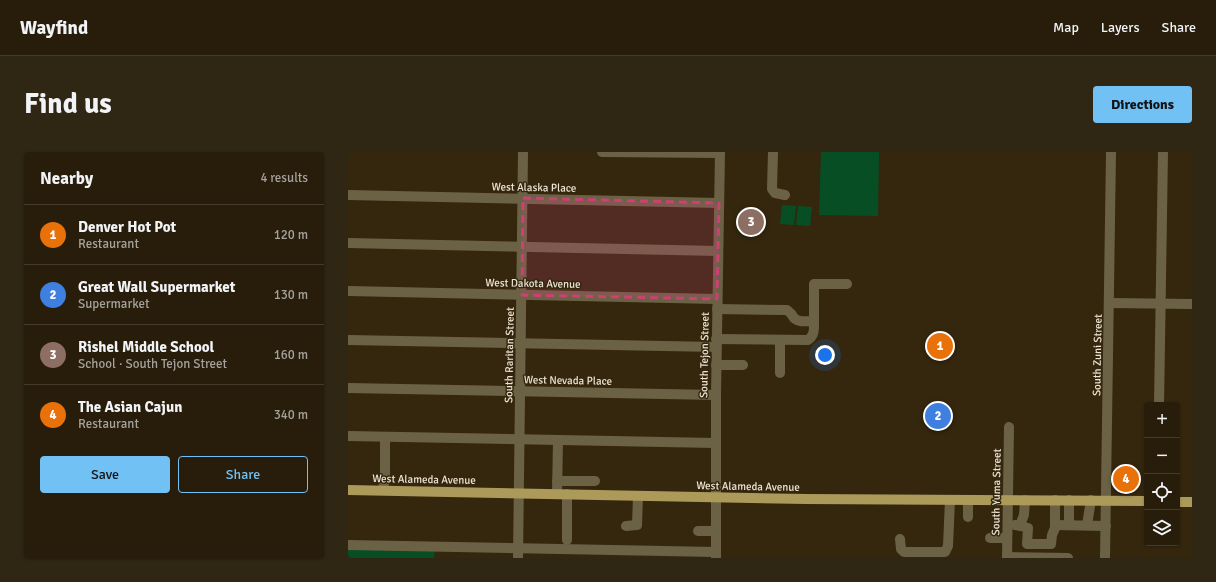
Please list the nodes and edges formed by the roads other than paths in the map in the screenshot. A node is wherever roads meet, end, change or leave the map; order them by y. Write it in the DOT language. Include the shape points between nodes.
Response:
graph roads {
  1 [pos="523,152"];
  2 [pos="602,152"];
  3 [pos="773,152"];
  4 [pos="1111,152"];
  5 [pos="1163,152"];
  6 [pos="720,153"];
  7 [pos="348,195"];
  8 [pos="785,195"];
  9 [pos="523,198"];
  10 [pos="719,203"];
  11 [pos="348,244"];
  12 [pos="522,247"];
  13 [pos="718,251"];
  14 [pos="847,284"];
  15 [pos="348,291"];
  16 [pos="522,295"];
  17 [pos="1109,303"];
  18 [pos="717,304"];
  19 [pos="1160,304"];
  20 [pos="1192,304"];
  21 [pos="814,321"];
  22 [pos="348,340"];
  23 [pos="780,340"];
  24 [pos="521,343"];
  25 [pos="716,343"];
  26 [pos="716,365"];
  27 [pos="743,365"];
  28 [pos="780,373"];
  29 [pos="348,388"];
  30 [pos="521,392"];
  31 [pos="716,395"];
  32 [pos="1159,402"];
  33 [pos="1009,427"];
  34 [pos="348,436"];
  35 [pos="385,437"];
  36 [pos="520,439"];
  37 [pos="558,440"];
  38 [pos="715,443"];
  39 [pos="557,481"];
  40 [pos="595,482"];
  41 [pos="348,490"];
  42 [pos="383,490"];
  43 [pos="519,493"];
  44 [pos="562,494"];
  45 [pos="638,496"];
  46 [pos="715,497"];
  47 [pos="950,500"];
  48 [pos="968,500"];
  49 [pos="1008,500"];
  50 [pos="1025,500"];
  51 [pos="1056,500"];
  52 [pos="1069,500"];
  53 [pos="1090,500"];
  54 [pos="1106,500"];
  55 [pos="1144,501"];
  56 [pos="1180,502"];
  57 [pos="1192,502"];
  58 [pos="968,517"];
  59 [pos="1007,525"];
  60 [pos="1055,525"];
  61 [pos="1069,525"];
  62 [pos="1087,525"];
  63 [pos="626,526"];
  64 [pos="1021,526"];
  65 [pos="1106,526"];
  66 [pos="698,530"];
  67 [pos="715,531"];
  68 [pos="990,538"];
  69 [pos="1007,538"];
  70 [pos="900,539"];
  71 [pos="567,540"];
  72 [pos="348,545"];
  73 [pos="518,553"];
  74 [pos="716,555"];
  75 [pos="1007,557"];
  76 [pos="1056,558"];
  77 [pos="1068,558"];
  78 [pos="1105,558"];
  1 -- 9 [label="street, South Raritan Street"];
  2 -- 6 [label="street"];
  3 -- 8 [label="street" via="772,189 775,193"];
  4 -- 17 [label="street, South Zuni Street"];
  5 -- 19 [label="street"];
  6 -- 10 [label="street, South Tejon Street"];
  7 -- 9 [label="street, West Alaska Place"];
  9 -- 10 [label="street, West Alaska Place"];
  9 -- 12 [label="street, South Raritan Street"];
  10 -- 13 [label="street, South Tejon Street"];
  11 -- 12 [label="street"];
  12 -- 13 [label="street"];
  12 -- 16 [label="street, South Raritan Street"];
  13 -- 18 [label="street, South Tejon Street"];
  14 -- 21 [label="street" via="814,284"];
  15 -- 16 [label="street, West Dakota Avenue"];
  16 -- 18 [label="street, West Dakota Avenue"];
  16 -- 24 [label="street, South Raritan Street"];
  17 -- 19 [label="street"];
  17 -- 54 [label="street, South Zuni Street"];
  18 -- 21 [label="street, West Dakota Avenue" via="787,310 797,320"];
  18 -- 25 [label="street, South Tejon Street"];
  19 -- 20 [label="street"];
  19 -- 32 [label="street"];
  21 -- 23 [label="street" via="814,333 808,340"];
  22 -- 24 [label="street"];
  23 -- 25 [label="street"];
  23 -- 28 [label="street"];
  24 -- 25 [label="street"];
  24 -- 30 [label="street, South Raritan Street"];
  25 -- 26 [label="street, South Tejon Street"];
  26 -- 27 [label="street"];
  26 -- 31 [label="street, South Tejon Street"];
  29 -- 30 [label="street, West Nevada Place"];
  30 -- 31 [label="street, West Nevada Place"];
  30 -- 36 [label="street, South Raritan Street"];
  31 -- 38 [label="street, South Tejon Street"];
  33 -- 49 [label="street, South Yuma Street"];
  34 -- 35 [label="street"];
  35 -- 36 [label="street"];
  35 -- 42 [label="street"];
  36 -- 37 [label="street"];
  36 -- 43 [label="street, South Raritan Street"];
  37 -- 38 [label="street"];
  37 -- 39 [label="street"];
  38 -- 46 [label="street, South Tejon Street"];
  39 -- 40 [label="street"];
  39 -- 44 [label="street"];
  41 -- 42 [label="main road, West Alameda Avenue"];
  42 -- 43 [label="main road, West Alameda Avenue"];
  43 -- 44 [label="main road, West Alameda Avenue"];
  43 -- 73 [label="street, South Raritan Street"];
  44 -- 45 [label="main road, West Alameda Avenue"];
  44 -- 71 [label="street"];
  45 -- 46 [label="main road, West Alameda Avenue"];
  45 -- 63 [label="street" via="637,525"];
  46 -- 47 [label="main road, West Alameda Avenue"];
  46 -- 67 [label="street, South Tejon Street"];
  47 -- 48 [label="main road, West Alameda Avenue"];
  47 -- 70 [label="street" via="948,546 945,552 904,552"];
  48 -- 49 [label="main road, West Alameda Avenue"];
  48 -- 58 [label="street"];
  49 -- 50 [label="main road, West Alameda Avenue"];
  49 -- 59 [label="street, South Yuma Street"];
  50 -- 51 [label="main road, West Alameda Avenue"];
  50 -- 64 [label="street"];
  51 -- 52 [label="main road, West Alameda Avenue"];
  51 -- 60 [label="street"];
  52 -- 53 [label="main road, West Alameda Avenue"];
  52 -- 61 [label="street"];
  53 -- 54 [label="main road, West Alameda Avenue"];
  53 -- 62 [label="street"];
  54 -- 55 [label="main road, West Alameda Avenue"];
  54 -- 65 [label="street, South Zuni Street"];
  56 -- 57 [label="main road"];
  59 -- 64 [label="street"];
  59 -- 69 [label="street, South Yuma Street"];
  60 -- 61 [label="street"];
  60 -- 64 [label="street" via="1052,544 1027,544 1028,528"];
  61 -- 62 [label="street"];
  62 -- 65 [label="street"];
  65 -- 78 [label="street, South Zuni Street"];
  66 -- 67 [label="street"];
  67 -- 74 [label="street, South Tejon Street"];
  68 -- 69 [label="street"];
  69 -- 75 [label="street, South Yuma Street"];
  72 -- 73 [label="street"];
  73 -- 74 [label="street"];
  75 -- 76 [label="street"];
  76 -- 77 [label="street"];
}
